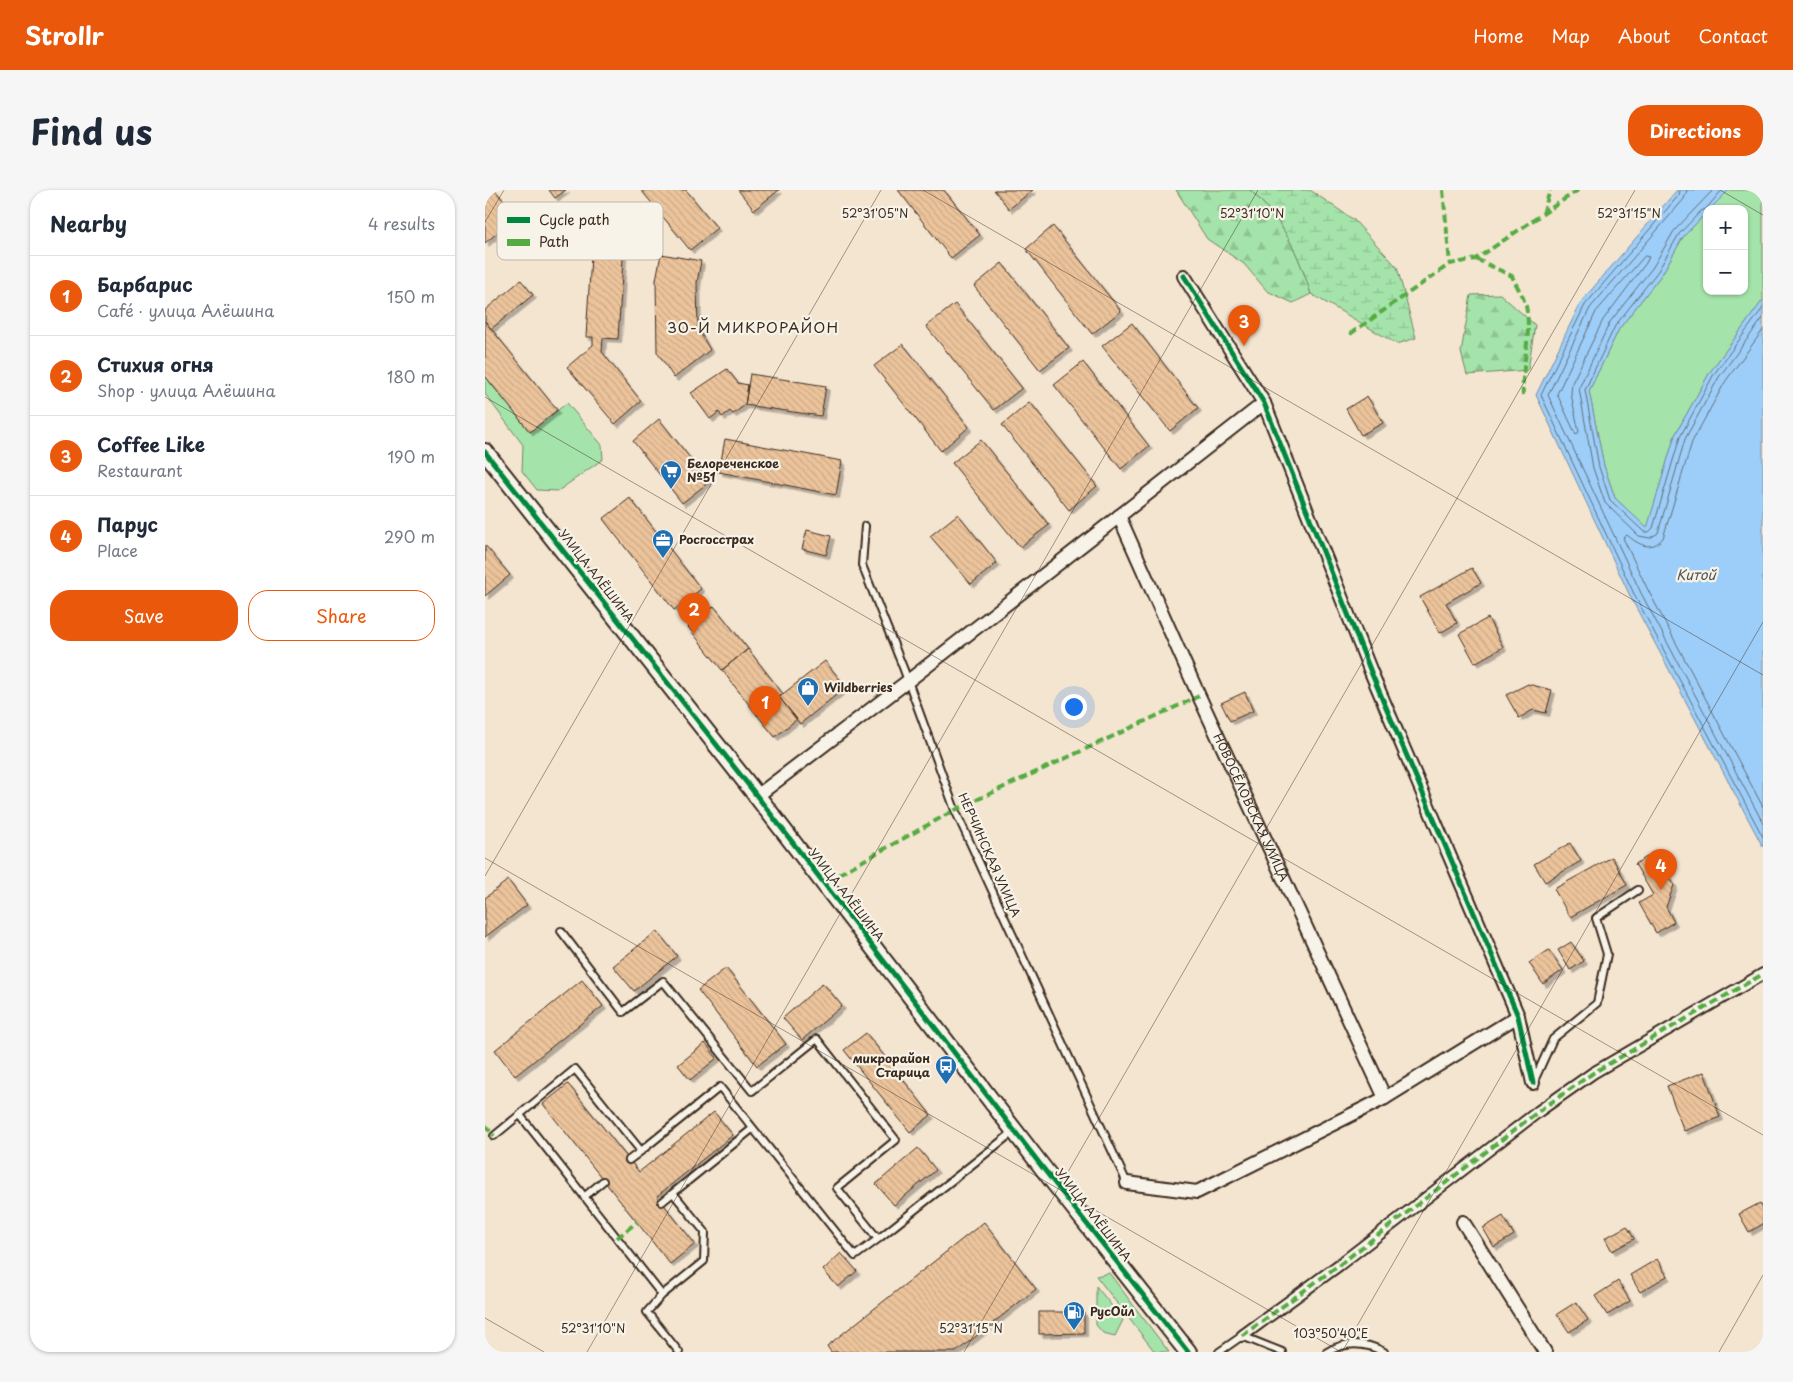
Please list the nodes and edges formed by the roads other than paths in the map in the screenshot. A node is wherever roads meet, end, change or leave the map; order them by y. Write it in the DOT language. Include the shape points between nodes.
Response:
graph roads {
  1 [pos="1184,276"];
  2 [pos="1264,404"];
  3 [pos="485,452"];
  4 [pos="1119,516"];
  5 [pos="865,526"];
  6 [pos="908,681"];
  7 [pos="757,796"];
  8 [pos="1638,890"];
  9 [pos="561,931"];
  10 [pos="1763,974"];
  11 [pos="1518,1016"];
  12 [pos="1533,1084"];
  13 [pos="1385,1098"];
  14 [pos="520,1115"];
  15 [pos="752,1129"];
  16 [pos="1015,1130"];
  17 [pos="493,1136"];
  18 [pos="641,1151"];
  19 [pos="629,1160"];
  20 [pos="603,1181"];
  21 [pos="1127,1183"];
  22 [pos="673,1192"];
  23 [pos="583,1197"];
  24 [pos="662,1202"];
  25 [pos="1463,1222"];
  26 [pos="878,1239"];
  27 [pos="662,1295"];
  28 [pos="1242,1336"];
  29 [pos="679,1352"];
  30 [pos="1188,1352"];
  31 [pos="1219,1352"];
  32 [pos="1282,1352"];
  33 [pos="1327,1352"];
  34 [pos="1384,1352"];
  35 [pos="1545,1352"];
  1 -- 2 [label="street"];
  2 -- 4 [label="street"];
  2 -- 11 [label="street" via="1371,672"];
  3 -- 7 [label="street, УЛИЦА АЛЁШИНА"];
  4 -- 6 [label="street"];
  4 -- 13 [label="street, НОВОСЁЛОВСКАЯ УЛИЦА"];
  5 -- 6 [label="lane, НЕРЧИНСКАЯ УЛИЦА" via="862,565"];
  6 -- 7 [label="street"];
  6 -- 21 [label="lane, НЕРЧИНСКАЯ УЛИЦА" via="955,810"];
  7 -- 16 [label="street, УЛИЦА АЛЁШИНА"];
  8 -- 12 [label="lane" via="1596,918 1607,954 1597,1003 1553,1039"];
  9 -- 26 [label="lane" via="623,1012 663,981 752,1091 817,1039 896,1140 837,1188"];
  10 -- 28 [label="street" via="1593,1073"];
  11 -- 12 [label="street"];
  11 -- 13 [label="street"];
  13 -- 21 [label="street" via="1197,1192"];
  14 -- 17 [label="lane"];
  14 -- 18 [label="lane" via="575,1069"];
  14 -- 23 [label="lane"];
  15 -- 18 [label="lane" via="720,1087"];
  15 -- 22 [label="lane"];
  15 -- 26 [label="lane" via="855,1256"];
  16 -- 26 [label="lane"];
  16 -- 30 [label="street, УЛИЦА АЛЁШИНА"];
  18 -- 19 [label="lane"];
  20 -- 23 [label="lane"];
  22 -- 24 [label="lane"];
  22 -- 27 [label="lane" via="705,1232 704,1261"];
  23 -- 27 [label="lane"];
  25 -- 35 [label="street"];
  27 -- 29 [label="lane" via="647,1312"];
  28 -- 31 [label="lane"];
  28 -- 32 [label="lane"];
  33 -- 34 [label="lane" via="1352,1343"];
}
